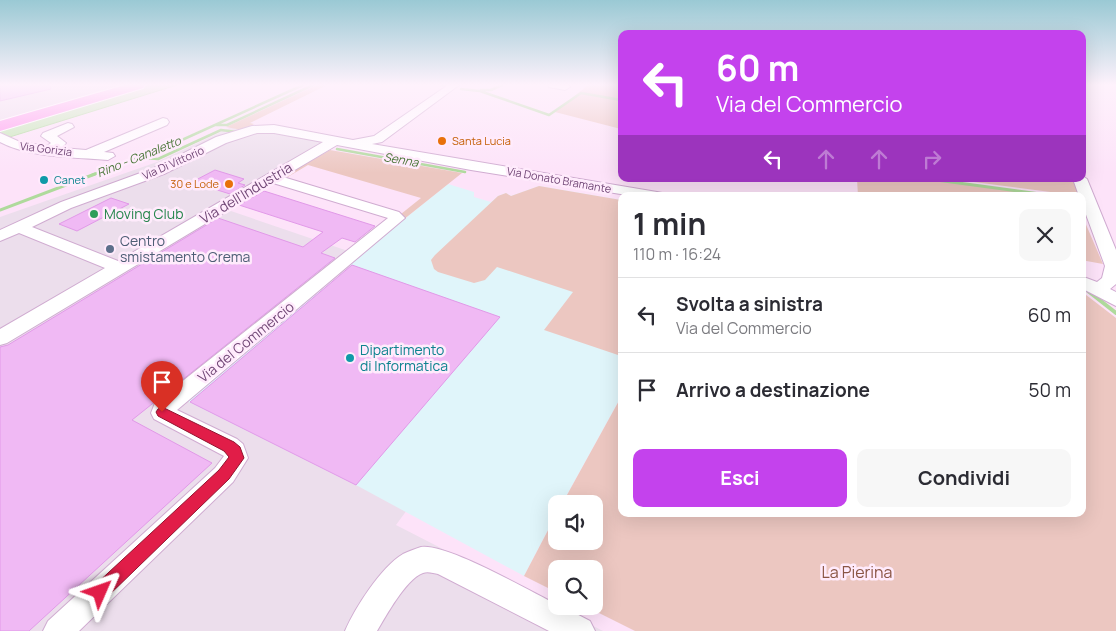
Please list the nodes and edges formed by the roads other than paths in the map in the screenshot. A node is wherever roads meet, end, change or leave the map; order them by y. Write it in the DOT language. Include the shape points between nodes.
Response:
graph roads {
  1 [pos="60,114"];
  2 [pos="412,115"];
  3 [pos="163,122"];
  4 [pos="68,127"];
  5 [pos="2,137"];
  6 [pos="336,140"];
  7 [pos="401,141"];
  8 [pos="379,146"];
  9 [pos="48,150"];
  10 [pos="89,153"];
  11 [pos="108,156"];
  12 [pos="491,168"];
  13 [pos="278,180"];
  14 [pos="633,192"];
  15 [pos="1086,192"];
  16 [pos="19,227"];
  17 [pos="0,236"];
  18 [pos="120,268"];
  19 [pos="1086,284"];
  20 [pos="1099,290"];
  21 [pos="1116,300"];
  22 [pos="0,338"];
  23 [pos="58,631"];
  24 [pos="360,631"];
  25 [pos="580,631"];
  1 -- 5 [label="main road"];
  2 -- 7 [label="street" via="400,133"];
  2 -- 8 [label="street"];
  3 -- 10 [label="street, Via Gorizia"];
  4 -- 9 [label="street" via="47,136 60,143"];
  5 -- 9 [label="street, Via Gorizia" via="26,148"];
  6 -- 8 [label="street, Via Di Vittorio"];
  6 -- 13 [label="street, Via dell'Industria"];
  6 -- 16 [label="street, Via Di Vittorio" via="256,129 221,140 159,171 66,205"];
  7 -- 8 [label="street" via="396,148"];
  7 -- 12 [label="street, Via Donato Bramante" via="431,155"];
  8 -- 12 [label="street, Via Donato Bramante" via="447,162"];
  9 -- 10 [label="street, Via Gorizia"];
  10 -- 11 [label="street, Via Gorizia"];
  12 -- 14 [label="street, Via Donato Bramante"];
  13 -- 18 [label="street, Via dell'Industria"];
  13 -- 23 [label="street, Via del Commercio" via="394,214 397,218 166,406 162,412 229,446 235,451 236,458 224,475"];
  15 -- 20 [label="street" via="1114,266 1110,280"];
  16 -- 17 [label="street, Via Di Vittorio"];
  16 -- 18 [label="street"];
  18 -- 22 [label="street, Via dell'Industria"];
  19 -- 20 [label="street"];
  20 -- 21 [label="street"];
  24 -- 25 [label="street" via="398,576 422,560 436,560 448,565"];
}
